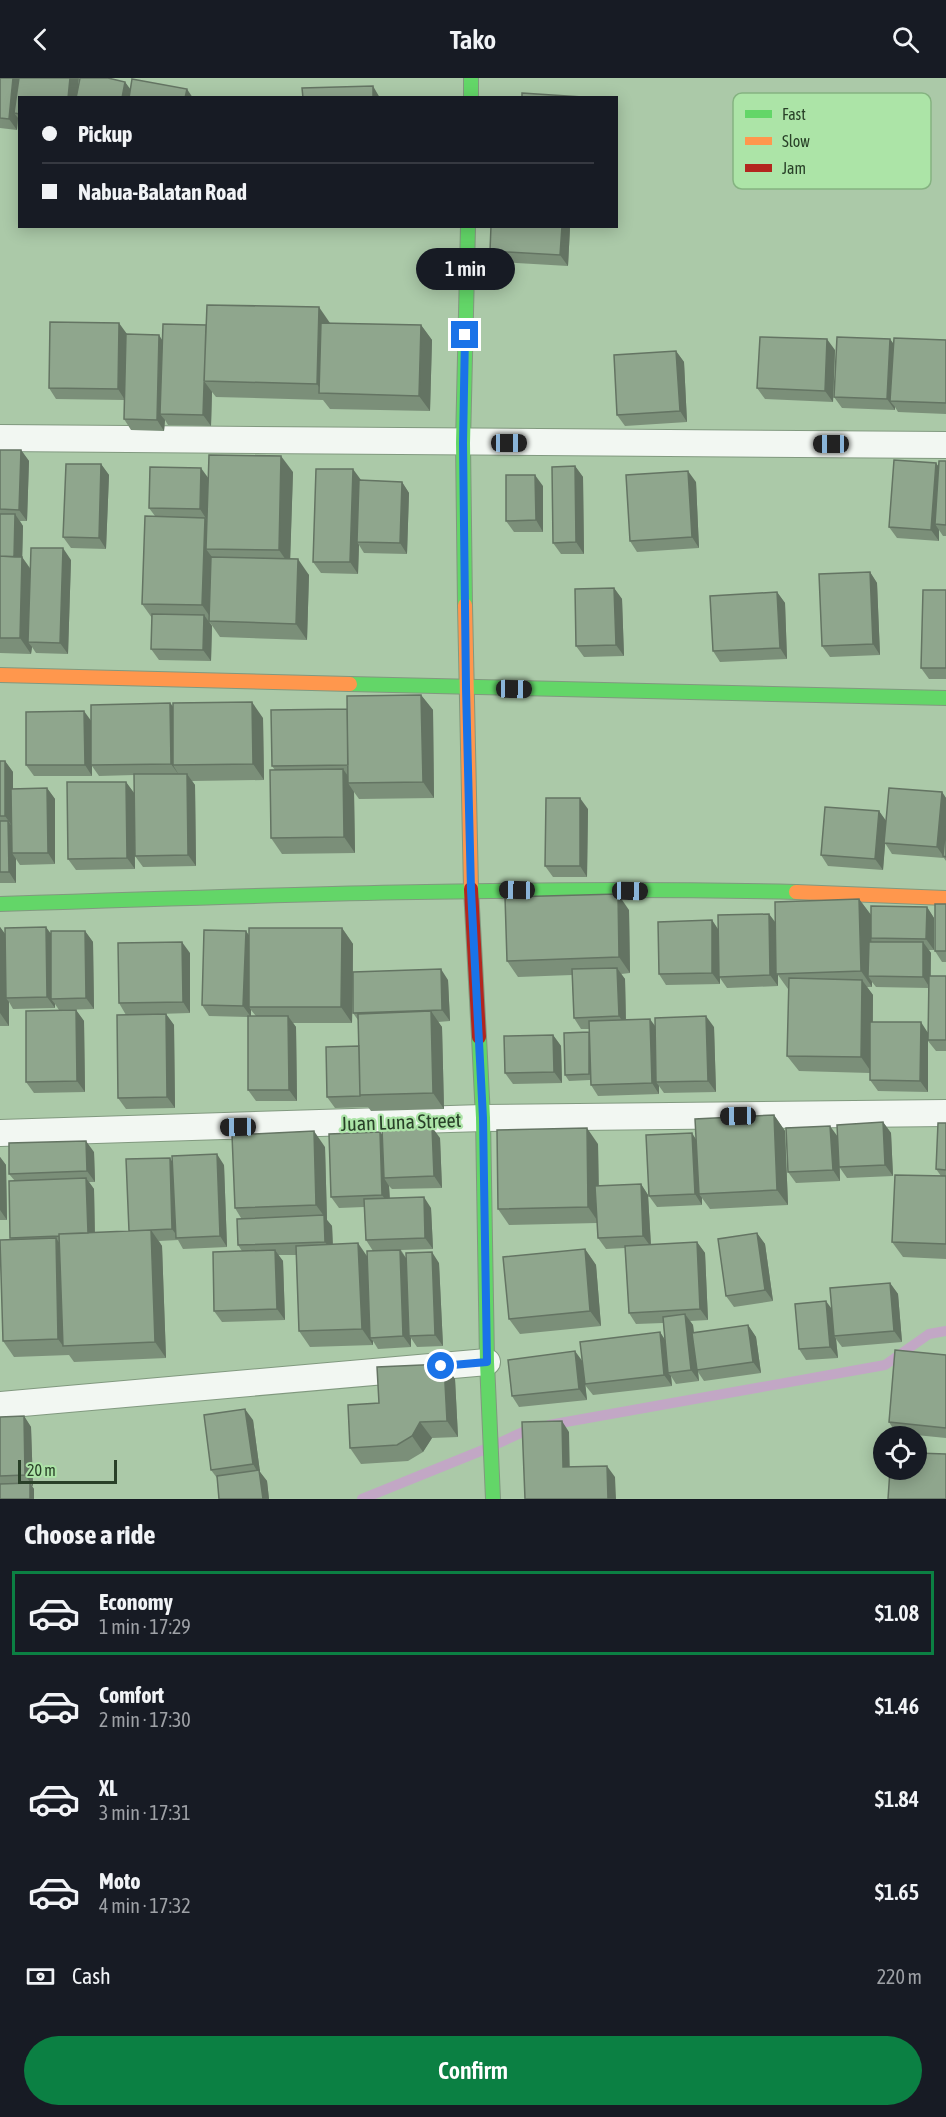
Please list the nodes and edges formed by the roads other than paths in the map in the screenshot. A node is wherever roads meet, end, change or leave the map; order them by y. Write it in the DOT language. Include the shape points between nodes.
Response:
graph roads {
  1 [pos="471,78"];
  2 [pos="471,96"];
  3 [pos="468,228"];
  4 [pos="0,438"];
  5 [pos="463,443"];
  6 [pos="946,445"];
  7 [pos="0,675"];
  8 [pos="466,688"];
  9 [pos="946,698"];
  10 [pos="471,890"];
  11 [pos="946,898"];
  12 [pos="0,904"];
  13 [pos="946,1113"];
  14 [pos="483,1118"];
  15 [pos="0,1133"];
  16 [pos="487,1362"];
  17 [pos="0,1405"];
  18 [pos="493,1499"];
  1 -- 2 [label="street"];
  3 -- 5 [label="street"];
  4 -- 5 [label="street"];
  5 -- 6 [label="street"];
  5 -- 8 [label="street"];
  7 -- 8 [label="street"];
  8 -- 9 [label="street"];
  8 -- 10 [label="street"];
  10 -- 11 [label="street"];
  10 -- 12 [label="street"];
  10 -- 14 [label="street"];
  13 -- 14 [label="street, Juan Luna Street"];
  14 -- 15 [label="street, Juan Luna Street"];
  14 -- 16 [label="street"];
  16 -- 17 [label="street"];
  16 -- 18 [label="street"];
}
